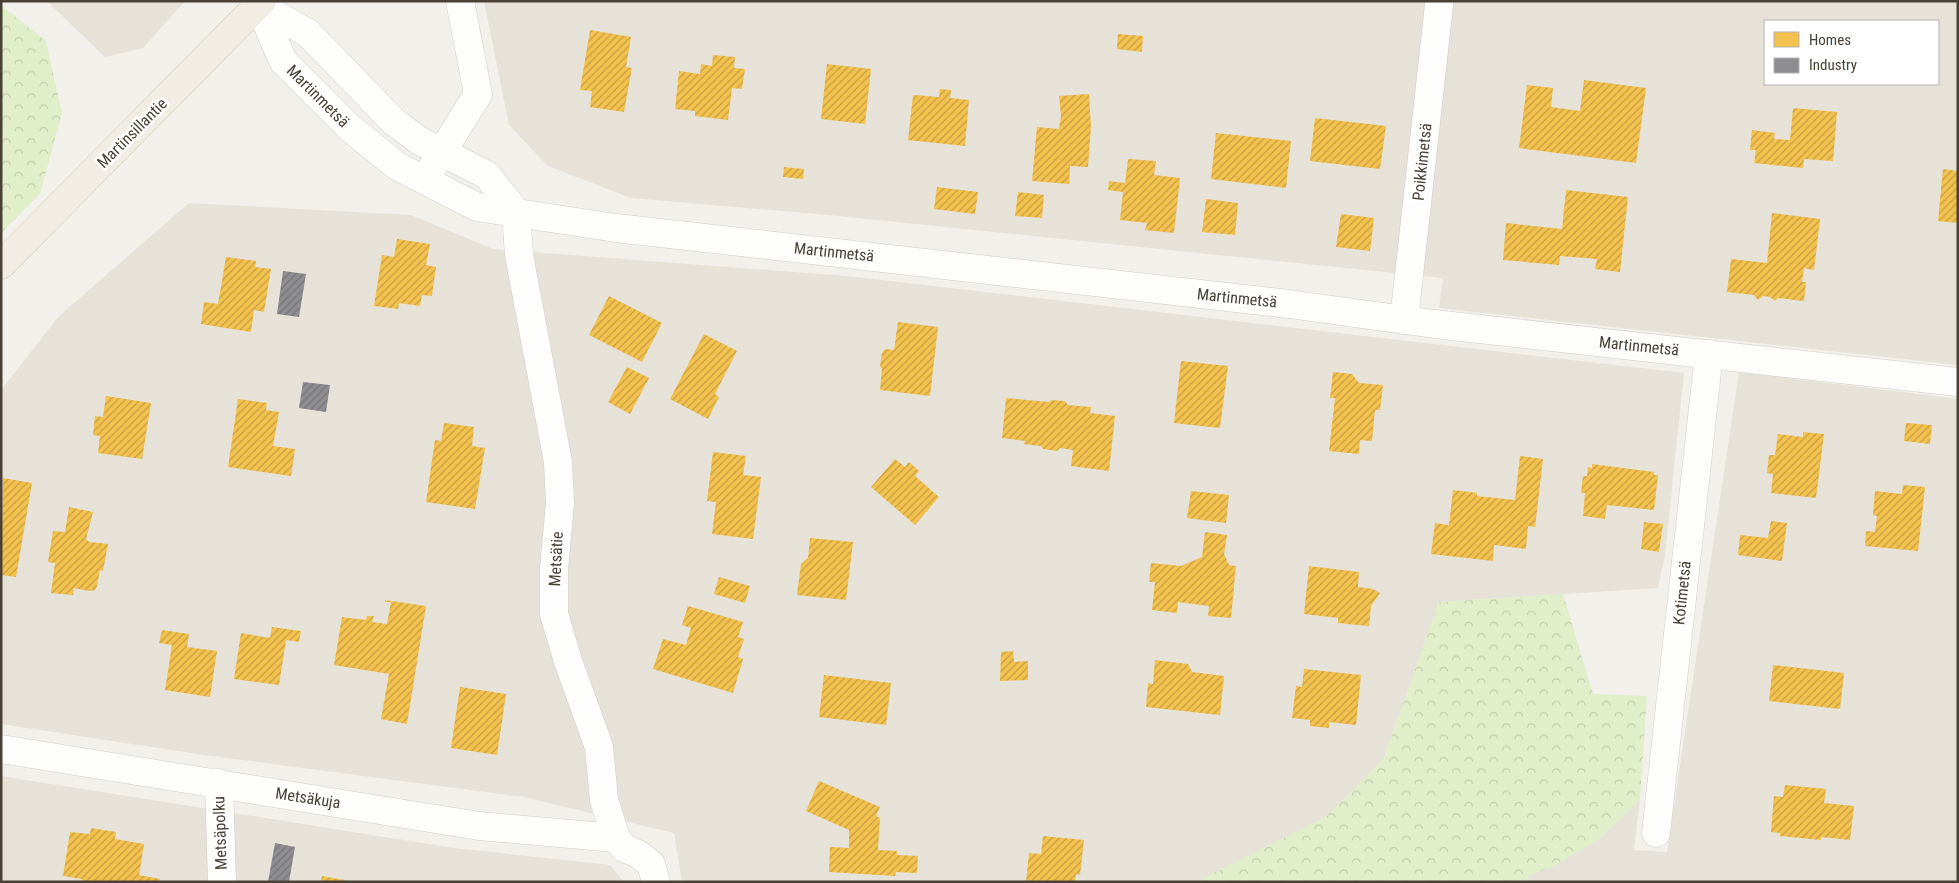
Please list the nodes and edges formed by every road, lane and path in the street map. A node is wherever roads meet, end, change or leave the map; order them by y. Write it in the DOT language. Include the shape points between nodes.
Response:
graph roads {
  1 [pos="460,1"];
  2 [pos="260,3"];
  3 [pos="1439,4"];
  4 [pos="441,152"];
  5 [pos="425,180"];
  6 [pos="516,212"];
  7 [pos="1,265"];
  8 [pos="1404,320"];
  9 [pos="1709,354"];
  10 [pos="1958,382"];
  11 [pos="1,749"];
  12 [pos="219,783"];
  13 [pos="1656,833"];
  14 [pos="616,838"];
  15 [pos="222,882"];
  16 [pos="656,882"];
  1 -- 4 [label="street" via="478,94"];
  2 -- 4 [label="street" via="308,33 394,122"];
  2 -- 5 [label="street, Martinmetsä" via="283,61 350,128 397,166"];
  2 -- 7 [label="main road, Martinsillantie"];
  3 -- 8 [label="street, Poikkimetsä"];
  4 -- 5 [label="street"];
  4 -- 6 [label="street" via="487,175"];
  5 -- 6 [label="street, Martinmetsä" via="477,207"];
  6 -- 8 [label="street, Martinmetsä" via="616,228 1289,304"];
  6 -- 14 [label="street, Metsätie" via="519,254 558,462 560,503 554,614 599,747 604,800"];
  8 -- 9 [label="street, Martinmetsä"];
  9 -- 10 [label="street, Martinmetsä"];
  9 -- 13 [label="street, Kotimetsä"];
  11 -- 12 [label="street, Metsäkuja"];
  12 -- 14 [label="street, Metsäkuja" via="479,826"];
  12 -- 15 [label="street, Metsäpolku"];
  14 -- 16 [label="street" via="624,848 651,864"];
}
